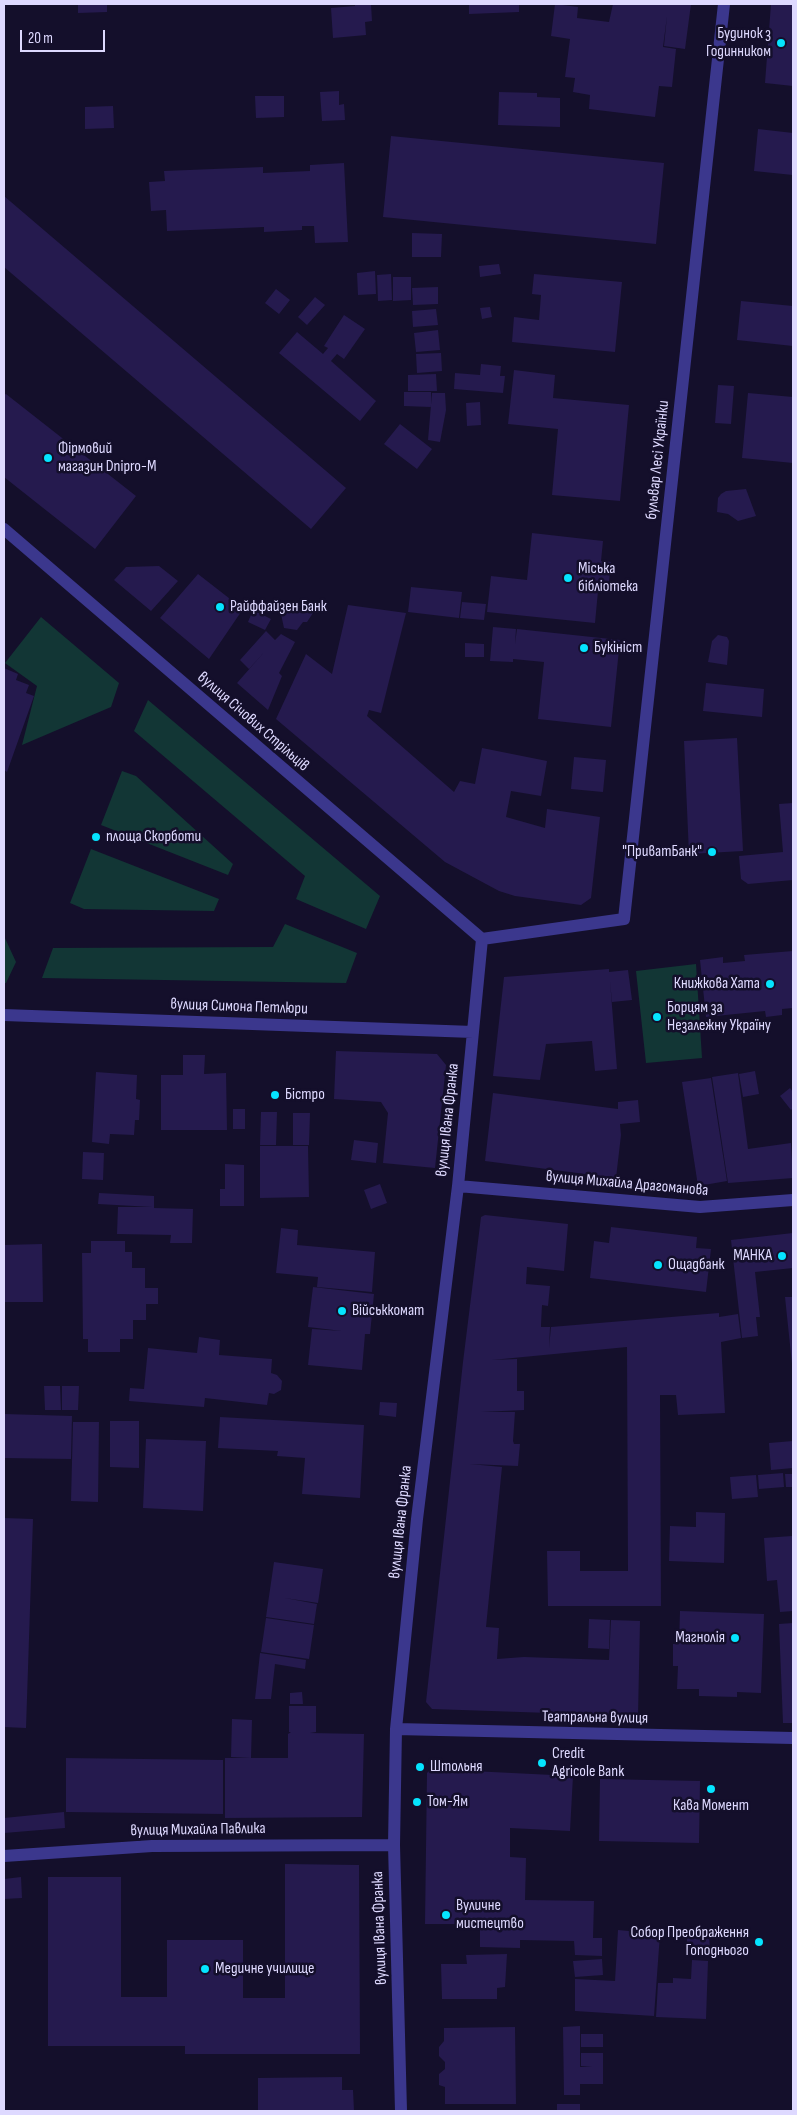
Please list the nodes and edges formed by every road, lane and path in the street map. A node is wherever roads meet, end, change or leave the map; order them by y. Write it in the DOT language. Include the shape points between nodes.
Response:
graph roads {
  1 [pos="724,4"];
  2 [pos="4,528"];
  3 [pos="482,939"];
  4 [pos="4,1015"];
  5 [pos="474,1032"];
  6 [pos="458,1186"];
  7 [pos="793,1200"];
  8 [pos="396,1729"];
  9 [pos="793,1738"];
  10 [pos="394,1844"];
  11 [pos="4,1856"];
  12 [pos="401,2111"];
  1 -- 3 [label="street, бульвар Лесі Українки" via="624,919"];
  2 -- 3 [label="street, вулиця Січових Стрільців"];
  3 -- 5 [label="street, вулиця Івана Франка"];
  4 -- 5 [label="street, вулиця Симона Петлюри"];
  5 -- 6 [label="street, вулиця Івана Франка"];
  6 -- 7 [label="street, вулиця Михайла Драгоманова" via="700,1207"];
  6 -- 8 [label="street, вулиця Івана Франка" via="418,1509"];
  8 -- 9 [label="street, Театральна вулиця"];
  8 -- 10 [label="street, вулиця Івана Франка"];
  10 -- 11 [label="street, вулиця Михайла Павлика" via="152,1846"];
  10 -- 12 [label="street, вулиця Івана Франка"];
}
